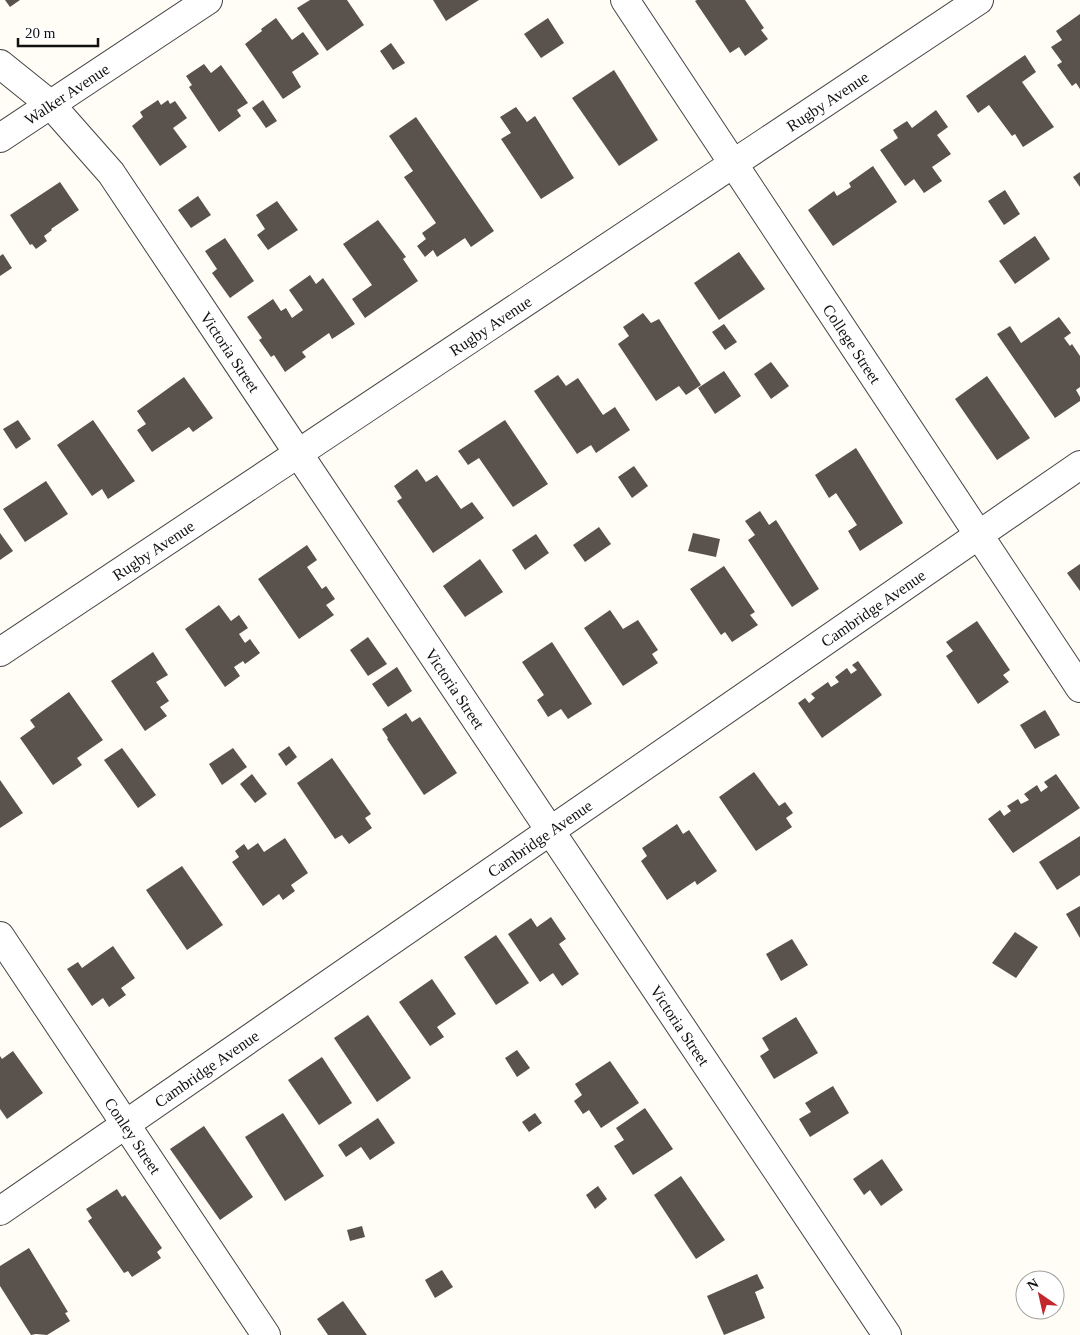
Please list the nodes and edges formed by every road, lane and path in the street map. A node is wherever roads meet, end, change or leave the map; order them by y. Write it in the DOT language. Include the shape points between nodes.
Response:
graph roads {
  1 [pos="208,0"];
  2 [pos="624,0"];
  3 [pos="979,0"];
  4 [pos="0,64"];
  5 [pos="51,104"];
  6 [pos="0,138"];
  7 [pos="733,164"];
  8 [pos="298,453"];
  9 [pos="1080,465"];
  10 [pos="979,535"];
  11 [pos="0,652"];
  12 [pos="1080,688"];
  13 [pos="550,830"];
  14 [pos="0,936"];
  15 [pos="125,1124"];
  16 [pos="0,1211"];
  17 [pos="266,1335"];
  18 [pos="887,1335"];
  1 -- 5 [label="street, Walker Avenue"];
  2 -- 7 [label="street, College Street"];
  3 -- 7 [label="street, Rugby Avenue"];
  4 -- 5 [label="street, Victoria Street"];
  5 -- 6 [label="street, Walker Avenue"];
  5 -- 8 [label="street, Victoria Street" via="111,174"];
  7 -- 8 [label="street, Rugby Avenue"];
  7 -- 10 [label="street, College Street"];
  8 -- 11 [label="street, Rugby Avenue"];
  8 -- 13 [label="street, Victoria Street"];
  9 -- 10 [label="street, Cambridge Avenue"];
  10 -- 12 [label="street, College Street"];
  10 -- 13 [label="street, Cambridge Avenue"];
  13 -- 15 [label="street, Cambridge Avenue"];
  13 -- 18 [label="street, Victoria Street"];
  14 -- 15 [label="street, Conley Street"];
  15 -- 16 [label="street, Cambridge Avenue"];
  15 -- 17 [label="street, Conley Street"];
}
